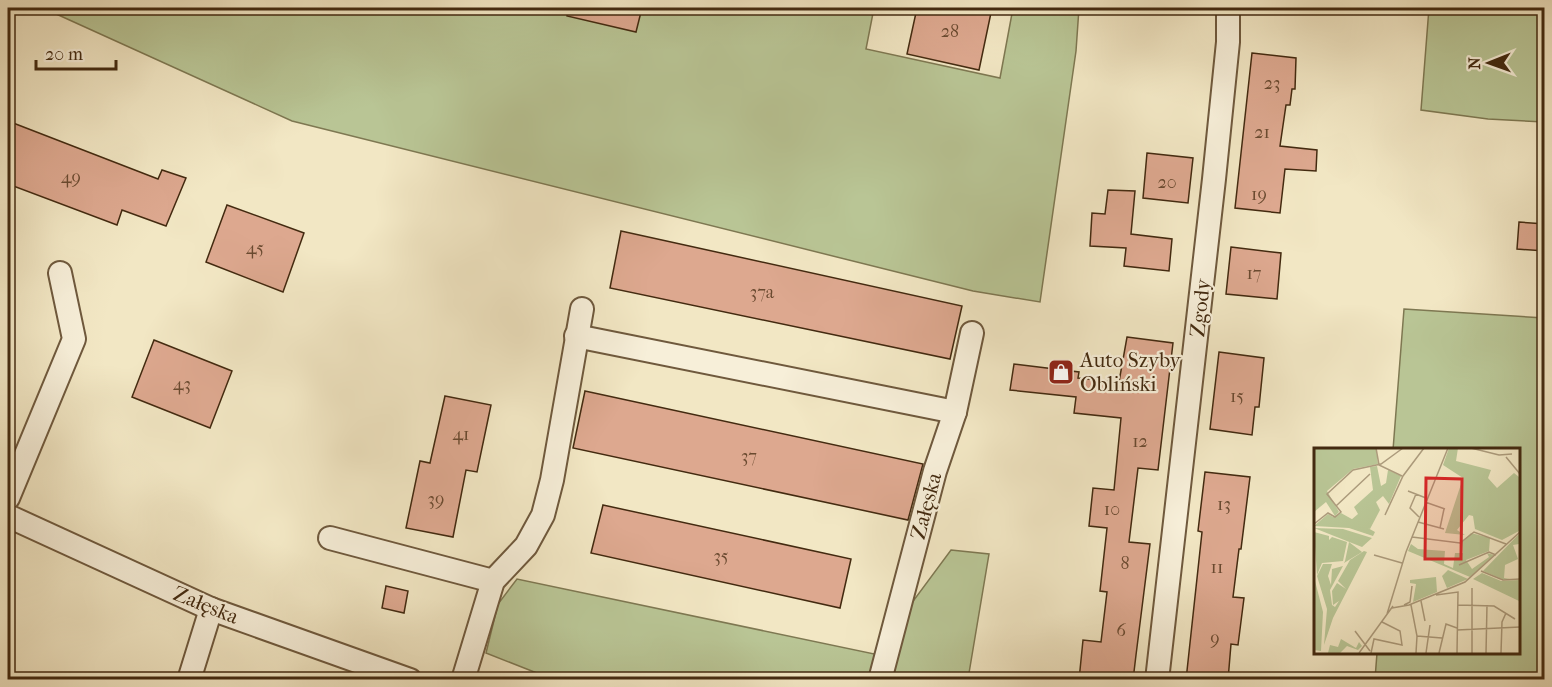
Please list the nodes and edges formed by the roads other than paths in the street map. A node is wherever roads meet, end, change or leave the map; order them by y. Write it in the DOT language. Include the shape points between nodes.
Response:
graph roads {
  1 [pos="1228,8"];
  2 [pos="60,273"];
  3 [pos="582,309"];
  4 [pos="972,333"];
  5 [pos="576,336"];
  6 [pos="955,412"];
  7 [pos="8,498"];
  8 [pos="8,516"];
  9 [pos="330,538"];
  10 [pos="493,581"];
  11 [pos="211,609"];
  12 [pos="379,674"];
  13 [pos="189,680"];
  14 [pos="410,680"];
  15 [pos="463,680"];
  16 [pos="880,680"];
  17 [pos="1157,680"];
  1 -- 17 [label="street, Zgody" via="1215,168"];
  2 -- 7 [label="street" via="74,339"];
  3 -- 5 [label="street"];
  4 -- 6 [label="street, Załęska"];
  5 -- 6 [label="street"];
  5 -- 10 [label="street" via="543,515 526,546"];
  6 -- 16 [label="street, Załęska" via="935,471"];
  8 -- 11 [label="street, Załęska"];
  9 -- 10 [label="street"];
  10 -- 15 [label="street"];
  11 -- 12 [label="street, Załęska"];
  11 -- 13 [label="street"];
  12 -- 14 [label="street, Załęska"];
}
